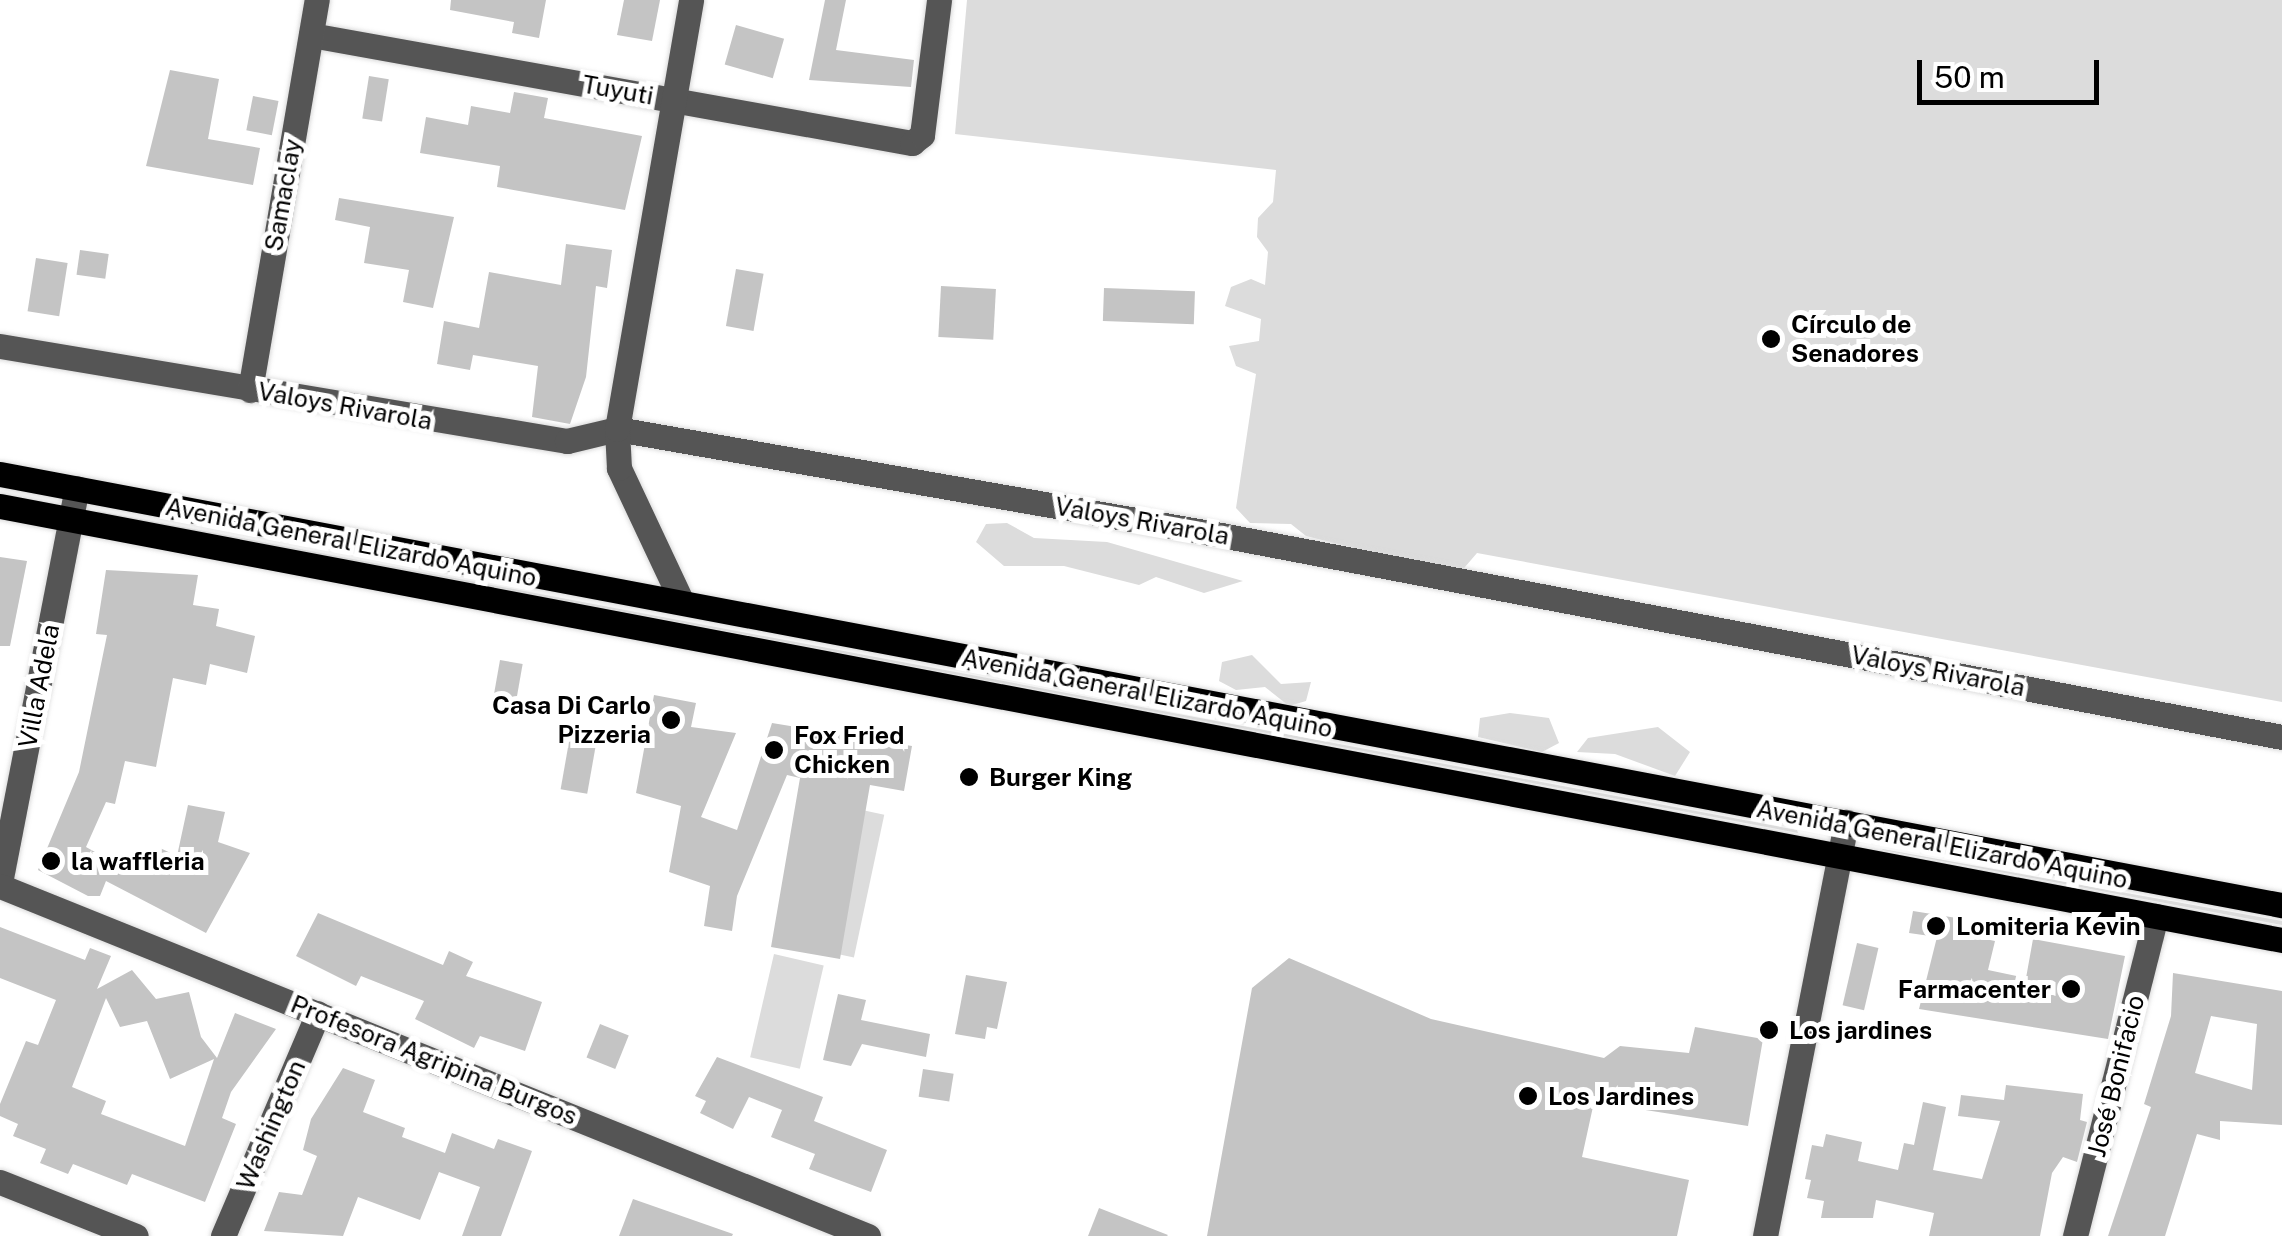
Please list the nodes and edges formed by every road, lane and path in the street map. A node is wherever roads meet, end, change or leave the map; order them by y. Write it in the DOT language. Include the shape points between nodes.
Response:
graph roads {
  1 [pos="317,0"];
  2 [pos="690,0"];
  3 [pos="939,0"];
  4 [pos="311,35"];
  5 [pos="676,100"];
  6 [pos="0,346"];
  7 [pos="250,390"];
  8 [pos="617,429"];
  9 [pos="0,474"];
  10 [pos="77,488"];
  11 [pos="0,506"];
  12 [pos="72,520"];
  13 [pos="681,600"];
  14 [pos="2282,738"];
  15 [pos="1846,822"];
  16 [pos="1840,856"];
  17 [pos="0,884"];
  18 [pos="2282,906"];
  19 [pos="2156,916"];
  20 [pos="2282,940"];
  21 [pos="318,1013"];
  22 [pos="0,1182"];
  23 [pos="136,1236"];
  24 [pos="222,1236"];
  25 [pos="868,1236"];
  26 [pos="1765,1236"];
  27 [pos="2075,1236"];
  1 -- 4 [label="street, Samaclay"];
  2 -- 5 [label="street"];
  3 -- 5 [label="street, Tuyuti" via="922,135 912,142"];
  4 -- 5 [label="street, Tuyuti"];
  4 -- 7 [label="street, Samaclay"];
  5 -- 8 [label="street"];
  6 -- 7 [label="street, Valoys Rivarola"];
  7 -- 8 [label="street, Valoys Rivarola" via="567,441"];
  8 -- 13 [label="street" via="619,468"];
  8 -- 14 [label="street, Valoys Rivarola" via="1240,538"];
  9 -- 10 [label="main road, Avenida General Elizardo Aquino"];
  10 -- 12 [label="street, Villa Adela"];
  10 -- 13 [label="main road, Avenida General Elizardo Aquino"];
  11 -- 12 [label="main road, Avenida General Elizardo Aquino"];
  12 -- 16 [label="main road, Avenida General Elizardo Aquino"];
  12 -- 17 [label="street, Villa Adela"];
  13 -- 15 [label="main road, Avenida General Elizardo Aquino"];
  15 -- 16 [label="street"];
  15 -- 18 [label="main road, Avenida General Elizardo Aquino"];
  16 -- 19 [label="main road, Avenida General Elizardo Aquino"];
  16 -- 26 [label="street"];
  17 -- 21 [label="street, Profesora Agripina Burgos"];
  19 -- 20 [label="main road, Avenida General Elizardo Aquino"];
  19 -- 27 [label="street, José Bonifacio"];
  21 -- 24 [label="street, Washington"];
  21 -- 25 [label="street, Profesora Agripina Burgos"];
  22 -- 23 [label="street"];
}
